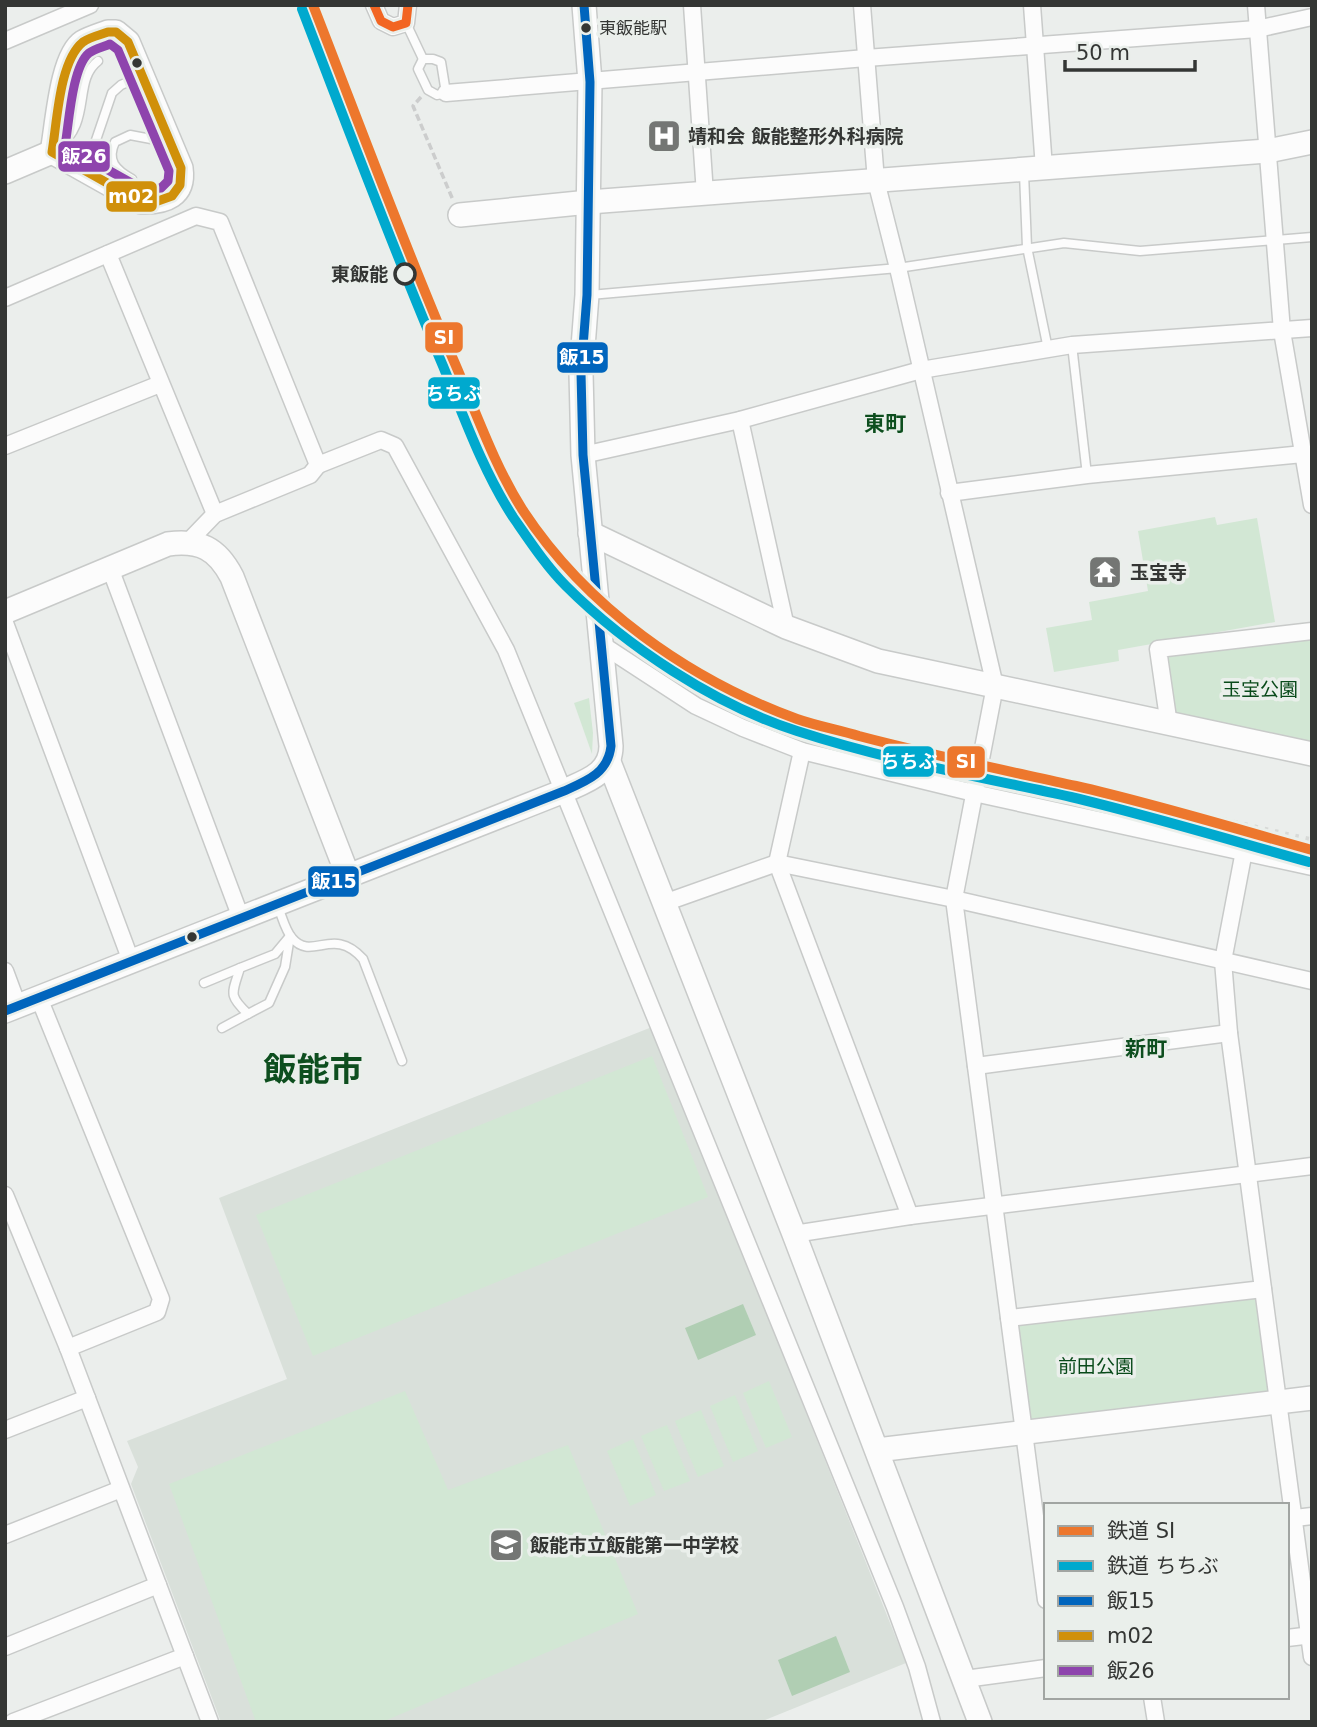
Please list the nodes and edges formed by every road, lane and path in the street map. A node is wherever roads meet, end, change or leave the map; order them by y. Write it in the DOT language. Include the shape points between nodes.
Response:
graph roads {
  1 [pos="90,5"];
  2 [pos="374,5"];
  3 [pos="408,5"];
  4 [pos="584,5"];
  5 [pos="692,5"];
  6 [pos="862,5"];
  7 [pos="1032,5"];
  8 [pos="1255,5"];
  9 [pos="66,16"];
  10 [pos="1312,17"];
  11 [pos="405,23"];
  12 [pos="1257,29"];
  13 [pos="5,41"];
  14 [pos="81,43"];
  15 [pos="1035,45"];
  16 [pos="866,58"];
  17 [pos="423,59"];
  18 [pos="98,61"];
  19 [pos="695,72"];
  20 [pos="141,75"];
  21 [pos="590,82"];
  22 [pos="428,90"];
  23 [pos="446,93"];
  24 [pos="170,142"];
  25 [pos="1312,142"];
  26 [pos="1267,151"];
  27 [pos="52,152"];
  28 [pos="1034,169"];
  29 [pos="5,172"];
  30 [pos="98,178"];
  31 [pos="132,178"];
  32 [pos="876,181"];
  33 [pos="178,190"];
  34 [pos="705,194"];
  35 [pos="589,202"];
  36 [pos="460,215"];
  37 [pos="196,216"];
  38 [pos="1312,237"];
  39 [pos="1273,240"];
  40 [pos="1027,247"];
  41 [pos="108,254"];
  42 [pos="898,268"];
  43 [pos="587,295"];
  44 [pos="5,298"];
  45 [pos="1312,328"];
  46 [pos="1282,331"];
  47 [pos="1072,345"];
  48 [pos="1048,349"];
  49 [pos="920,370"];
  50 [pos="160,384"];
  51 [pos="740,420"];
  52 [pos="5,446"];
  53 [pos="1303,454"];
  54 [pos="583,455"];
  55 [pos="318,465"];
  56 [pos="1087,475"];
  57 [pos="1309,476"];
  58 [pos="949,493"];
  59 [pos="1312,505"];
  60 [pos="215,514"];
  61 [pos="590,533"];
  62 [pos="189,541"];
  63 [pos="110,568"];
  64 [pos="5,612"];
  65 [pos="5,623"];
  66 [pos="786,627"];
  67 [pos="1312,631"];
  68 [pos="601,644"];
  69 [pos="995,686"];
  70 [pos="1169,724"];
  71 [pos="802,751"];
  72 [pos="1312,754"];
  73 [pos="608,762"];
  74 [pos="564,791"];
  75 [pos="974,793"];
  76 [pos="1244,851"];
  77 [pos="777,863"];
  78 [pos="1312,867"];
  79 [pos="348,876"];
  80 [pos="954,899"];
  81 [pos="277,904"];
  82 [pos="664,904"];
  83 [pos="241,918"];
  84 [pos="290,936"];
  85 [pos="131,961"];
  86 [pos="1223,961"];
  87 [pos="240,968"];
  88 [pos="5,971"];
  89 [pos="1312,981"];
  90 [pos="204,983"];
  91 [pos="21,1005"];
  92 [pos="248,1014"];
  93 [pos="222,1028"];
  94 [pos="1228,1033"];
  95 [pos="402,1061"];
  96 [pos="976,1066"];
  97 [pos="1312,1166"];
  98 [pos="1247,1173"];
  99 [pos="5,1195"];
  100 [pos="994,1206"];
  101 [pos="911,1216"];
  102 [pos="11,1226"];
  103 [pos="794,1234"];
  104 [pos="1263,1289"];
  105 [pos="1009,1318"];
  106 [pos="68,1349"];
  107 [pos="87,1398"];
  108 [pos="1312,1398"];
  109 [pos="1278,1402"];
  110 [pos="5,1430"];
  111 [pos="1024,1433"];
  112 [pos="877,1450"];
  113 [pos="121,1489"];
  114 [pos="1288,1503"];
  115 [pos="1312,1516"];
  116 [pos="1290,1519"];
  117 [pos="5,1535"];
  118 [pos="1043,1550"];
  119 [pos="158,1585"];
  120 [pos="1310,1635"];
  121 [pos="1289,1638"];
  122 [pos="5,1647"];
  123 [pos="185,1656"];
  124 [pos="1312,1657"];
  125 [pos="1044,1668"];
  126 [pos="965,1679"];
  127 [pos="1152,1699"];
  128 [pos="13,1722"];
  129 [pos="210,1722"];
  130 [pos="932,1722"];
  131 [pos="980,1722"];
  132 [pos="1156,1722"];
  1 -- 9 [label="street"];
  2 -- 11 [label="street" via="387,25"];
  3 -- 11 [label="street"];
  4 -- 21 [label="street"];
  5 -- 19 [label="street"];
  6 -- 16 [label="street"];
  7 -- 15 [label="street"];
  8 -- 12 [label="street"];
  9 -- 13 [label="street"];
  9 -- 14 [label="street"];
  10 -- 12 [label="street"];
  11 -- 17 [label="lane"];
  12 -- 15 [label="street"];
  12 -- 26 [label="street"];
  14 -- 20 [label="street" via="116,32 128,42"];
  14 -- 27 [label="street" via="67,67"];
  15 -- 16 [label="street"];
  15 -- 28 [label="street"];
  16 -- 19 [label="street"];
  16 -- 32 [label="street"];
  17 -- 22 [label="lane" via="418,69"];
  17 -- 23 [label="lane" via="440,62"];
  18 -- 27 [label="lane" via="86,77 76,128 69,140"];
  19 -- 21 [label="street"];
  19 -- 34 [label="street"];
  20 -- 24 [label="street"];
  20 -- 30 [label="lane" via="112,93 95,143"];
  21 -- 23 [label="street"];
  21 -- 35 [label="street"];
  22 -- 23 [label="lane"];
  22 -- 36 [label="path" via="412,106"];
  24 -- 31 [label="lane" via="130,135 115,142 114,166"];
  24 -- 33 [label="street" via="181,168"];
  25 -- 26 [label="street"];
  26 -- 28 [label="street"];
  26 -- 39 [label="street"];
  27 -- 29 [label="street"];
  27 -- 30 [label="street"];
  28 -- 32 [label="street"];
  28 -- 40 [label="lane"];
  30 -- 33 [label="street" via="141,202 156,202"];
  32 -- 34 [label="street"];
  32 -- 42 [label="street"];
  33 -- 37 [label="street"];
  34 -- 35 [label="street"];
  35 -- 36 [label="street"];
  35 -- 43 [label="street"];
  37 -- 41 [label="street"];
  37 -- 55 [label="street" via="220,222"];
  38 -- 39 [label="lane"];
  39 -- 40 [label="lane" via="1140,251 1064,243"];
  39 -- 46 [label="street"];
  40 -- 42 [label="lane"];
  40 -- 48 [label="lane"];
  41 -- 44 [label="street"];
  41 -- 50 [label="street"];
  42 -- 43 [label="lane"];
  42 -- 49 [label="street"];
  43 -- 54 [label="street" via="581,373"];
  45 -- 46 [label="street"];
  46 -- 47 [label="street"];
  46 -- 53 [label="street"];
  47 -- 48 [label="street"];
  47 -- 56 [label="lane"];
  48 -- 49 [label="street"];
  49 -- 51 [label="street"];
  49 -- 58 [label="street"];
  50 -- 52 [label="street"];
  50 -- 60 [label="street"];
  51 -- 54 [label="street"];
  51 -- 66 [label="street"];
  53 -- 56 [label="street"];
  53 -- 57 [label="street"];
  54 -- 61 [label="street"];
  55 -- 60 [label="street" via="310,475"];
  55 -- 74 [label="street" via="381,440 395,446 506,650"];
  56 -- 58 [label="street"];
  57 -- 59 [label="street"];
  58 -- 69 [label="street"];
  60 -- 62 [label="street"];
  61 -- 66 [label="street"];
  61 -- 68 [label="street"];
  62 -- 63 [label="street" via="168,544"];
  62 -- 79 [label="street" via="225,562"];
  63 -- 64 [label="street"];
  63 -- 83 [label="street"];
  65 -- 85 [label="street"];
  66 -- 69 [label="street" via="878,661"];
  67 -- 70 [label="street" via="1158,649"];
  68 -- 71 [label="street" via="696,706"];
  68 -- 73 [label="street" via="611,746"];
  69 -- 70 [label="street"];
  69 -- 75 [label="street"];
  70 -- 72 [label="street"];
  71 -- 75 [label="street"];
  71 -- 77 [label="street"];
  73 -- 74 [label="street" via="598,775"];
  73 -- 82 [label="street"];
  74 -- 79 [label="street"];
  74 -- 130 [label="street" via="895,1607"];
  75 -- 76 [label="street"];
  75 -- 80 [label="street"];
  76 -- 78 [label="street"];
  76 -- 86 [label="street"];
  77 -- 80 [label="street"];
  77 -- 82 [label="street"];
  77 -- 101 [label="street"];
  79 -- 81 [label="street"];
  80 -- 86 [label="street"];
  80 -- 96 [label="street"];
  81 -- 83 [label="street"];
  81 -- 84 [label="lane"];
  82 -- 103 [label="street"];
  83 -- 85 [label="street"];
  84 -- 87 [label="lane" via="275,954"];
  84 -- 92 [label="lane" via="285,967 269,1003"];
  84 -- 95 [label="lane" via="300,946 343,944 356,950"];
  85 -- 91 [label="street"];
  86 -- 89 [label="street"];
  86 -- 94 [label="street"];
  87 -- 90 [label="lane"];
  87 -- 92 [label="lane" via="233,991 235,1002"];
  88 -- 91 [label="street"];
  91 -- 106 [label="street" via="161,1298 157,1312"];
  92 -- 93 [label="lane"];
  94 -- 96 [label="street"];
  94 -- 98 [label="street"];
  96 -- 100 [label="street"];
  97 -- 98 [label="street"];
  98 -- 100 [label="street"];
  98 -- 104 [label="street"];
  99 -- 102 [label="street"];
  100 -- 101 [label="street"];
  100 -- 105 [label="street"];
  101 -- 103 [label="street"];
  102 -- 106 [label="street"];
  103 -- 112 [label="street"];
  104 -- 105 [label="street"];
  104 -- 109 [label="street"];
  105 -- 111 [label="street"];
  106 -- 107 [label="street"];
  107 -- 110 [label="street"];
  107 -- 113 [label="street"];
  108 -- 109 [label="street"];
  109 -- 111 [label="street"];
  109 -- 114 [label="street"];
  111 -- 112 [label="street"];
  111 -- 118 [label="street"];
  112 -- 126 [label="street"];
  113 -- 117 [label="street"];
  113 -- 119 [label="street"];
  115 -- 116 [label="street"];
  116 -- 120 [label="street"];
  119 -- 122 [label="street"];
  119 -- 123 [label="street"];
  120 -- 121 [label="street"];
  120 -- 124 [label="street"];
  123 -- 128 [label="street"];
  123 -- 129 [label="street"];
  125 -- 126 [label="street"];
  126 -- 131 [label="street"];
  127 -- 132 [label="street"];
}
